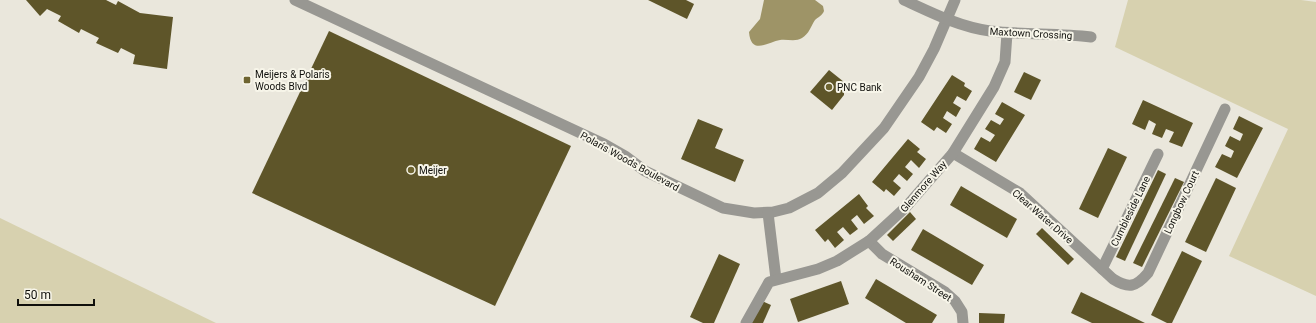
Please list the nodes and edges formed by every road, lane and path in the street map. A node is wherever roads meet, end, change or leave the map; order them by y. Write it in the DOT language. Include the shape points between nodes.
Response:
graph roads {
  1 [pos="295,0"];
  2 [pos="904,0"];
  3 [pos="955,0"];
  4 [pos="947,19"];
  5 [pos="1008,32"];
  6 [pos="1091,38"];
  7 [pos="1225,109"];
  8 [pos="952,153"];
  9 [pos="1158,154"];
  10 [pos="768,213"];
  11 [pos="869,241"];
  12 [pos="1102,269"];
  13 [pos="776,279"];
  14 [pos="1128,286"];
  15 [pos="746,323"];
  16 [pos="963,323"];
  1 -- 10 [label="street, Polaris Woods Boulevard" via="604,144 645,171 711,204 740,212"];
  2 -- 4 [label="street, Maxtown Crossing"];
  3 -- 4 [label="street, Polaris Woods Boulevard"];
  4 -- 5 [label="street, Maxtown Crossing" via="971,27"];
  4 -- 10 [label="street, Polaris Woods Boulevard" via="919,77 898,109 864,151 818,193 789,208"];
  5 -- 6 [label="street, Maxtown Crossing"];
  5 -- 8 [label="street, Glenmore Way" via="1004,62 994,87"];
  7 -- 14 [label="street, Longbow Court" via="1148,273 1141,281"];
  8 -- 11 [label="street, Glenmore Way" via="906,207"];
  8 -- 12 [label="street, Clear Water Drive" via="1020,194"];
  9 -- 12 [label="street, Cumbleside Lane"];
  10 -- 13 [label="street"];
  11 -- 13 [label="street, Glenmore Way" via="818,270"];
  11 -- 16 [label="street, Rousham Street" via="882,254 945,292 962,312"];
  12 -- 14 [label="street, Clear Water Drive"];
  13 -- 15 [label="street" via="766,286"];
}
